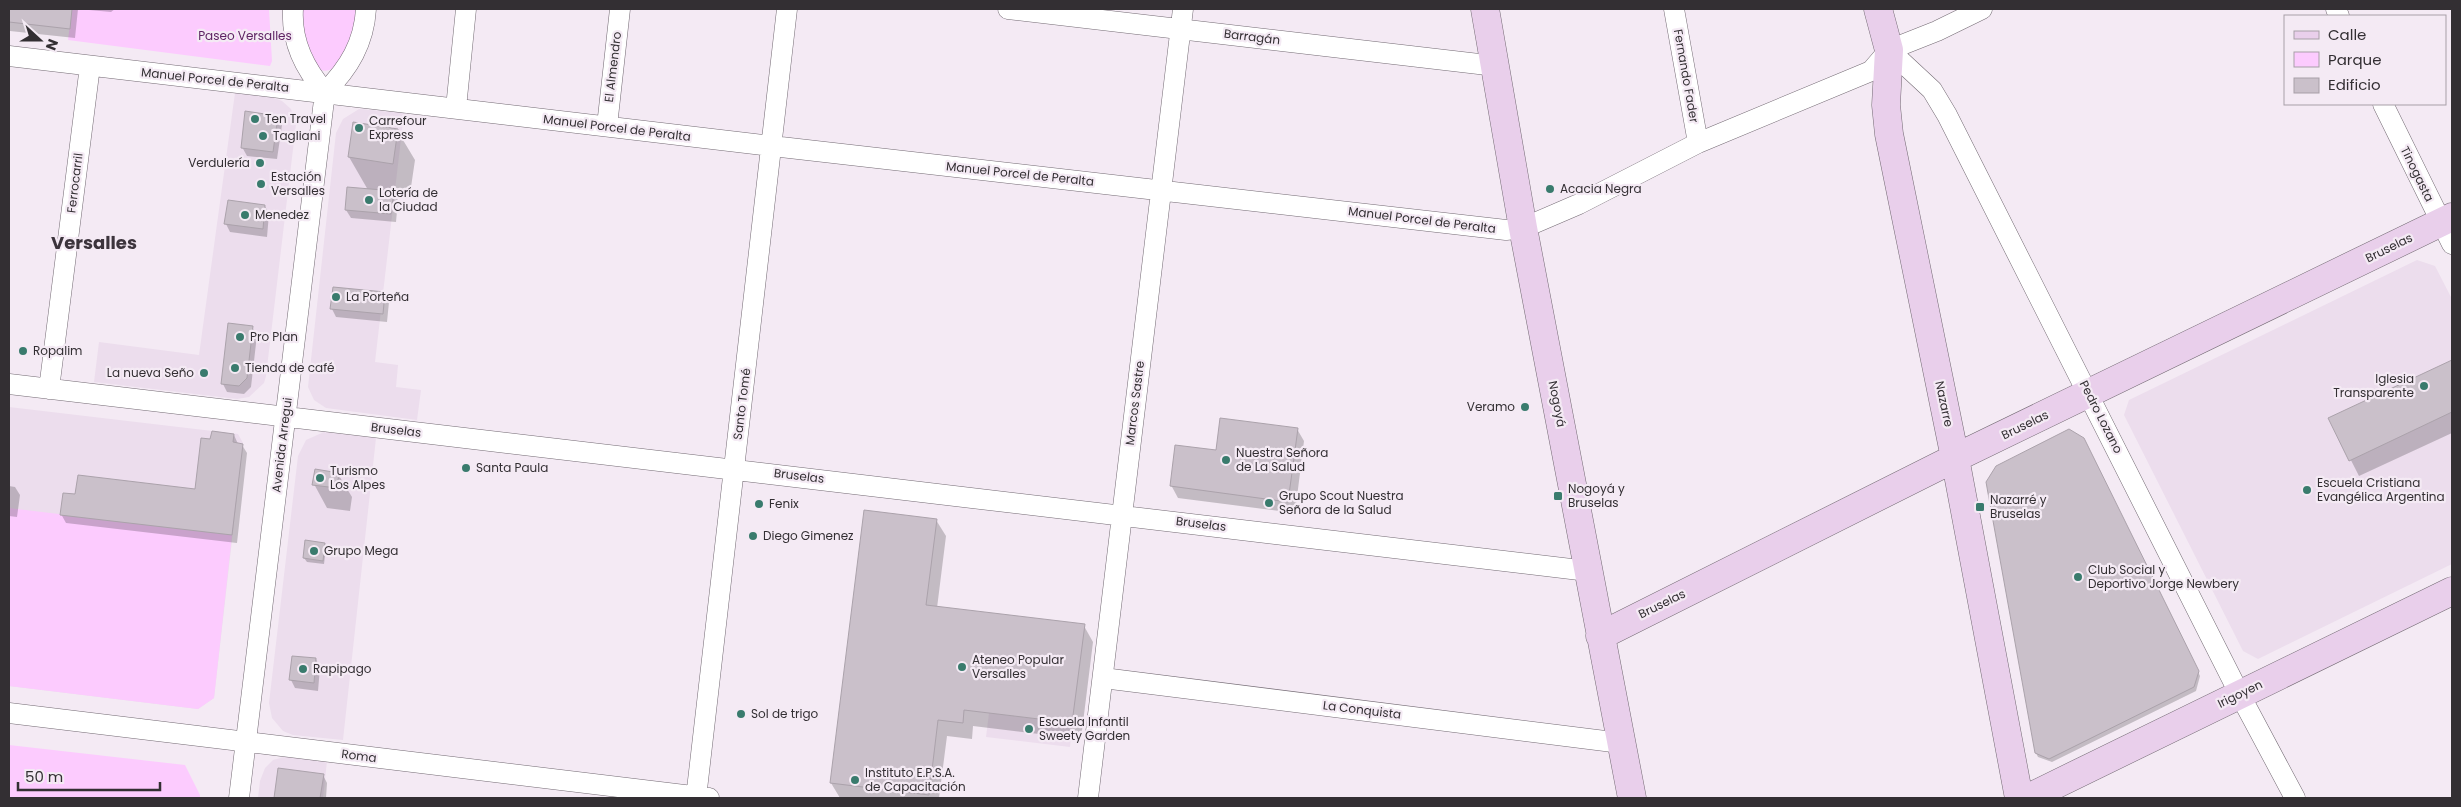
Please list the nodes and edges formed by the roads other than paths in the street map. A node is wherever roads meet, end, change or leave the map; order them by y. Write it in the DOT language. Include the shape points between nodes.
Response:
graph roads {
  1 [pos="293,9"];
  2 [pos="366,9"];
  3 [pos="466,9"];
  4 [pos="620,9"];
  5 [pos="787,9"];
  6 [pos="1008,9"];
  7 [pos="1183,9"];
  8 [pos="1485,9"];
  9 [pos="1674,9"];
  10 [pos="1878,9"];
  11 [pos="1982,9"];
  12 [pos="1181,29"];
  13 [pos="1889,50"];
  14 [pos="9,56"];
  15 [pos="90,66"];
  16 [pos="1496,66"];
  17 [pos="325,92"];
  18 [pos="2384,105"];
  19 [pos="456,108"];
  20 [pos="607,126"];
  21 [pos="1698,143"];
  22 [pos="772,146"];
  23 [pos="1161,190"];
  24 [pos="1523,228"];
  25 [pos="2449,228"];
  26 [pos="9,384"];
  27 [pos="49,389"];
  28 [pos="2089,394"];
  29 [pos="286,417"];
  30 [pos="1955,458"];
  31 [pos="734,469"];
  32 [pos="1122,515"];
  33 [pos="1588,571"];
  34 [pos="2452,591"];
  35 [pos="1600,636"];
  36 [pos="1103,678"];
  37 [pos="2240,695"];
  38 [pos="9,713"];
  39 [pos="246,742"];
  40 [pos="1621,743"];
  41 [pos="239,798"];
  42 [pos="700,798"];
  43 [pos="1088,798"];
  44 [pos="1632,798"];
  45 [pos="2020,798"];
  46 [pos="2028,798"];
  47 [pos="2295,798"];
  1 -- 17 [label="street" via="294,32 304,64"];
  2 -- 17 [label="street" via="360,43 352,61"];
  3 -- 19 [label="street"];
  4 -- 20 [label="street, El Almendro"];
  5 -- 22 [label="street, Santo Tomé"];
  6 -- 12 [label="street, Barragán"];
  7 -- 12 [label="street, Marcos Sastre"];
  8 -- 16 [label="street, Nogoyá"];
  9 -- 21 [label="street, Fernando Fader"];
  10 -- 13 [label="street, Nazarre"];
  11 -- 13 [label="street, Manuel Porcel de Peralta"];
  12 -- 16 [label="street, Barragán"];
  12 -- 23 [label="street, Marcos Sastre"];
  13 -- 21 [label="street, Manuel Porcel de Peralta" via="1871,71"];
  13 -- 28 [label="street, Pedro Lozano" via="1932,90"];
  13 -- 30 [label="street, Nazarre" via="1888,134"];
  14 -- 15 [label="street, Manuel Porcel de Peralta"];
  15 -- 17 [label="street, Manuel Porcel de Peralta"];
  15 -- 27 [label="street, Ferrocarril"];
  16 -- 24 [label="street, Nogoyá"];
  17 -- 19 [label="street, Manuel Porcel de Peralta"];
  17 -- 29 [label="street, Avenida Arregui"];
  18 -- 25 [label="street, Tinogasta"];
  19 -- 20 [label="street, Manuel Porcel de Peralta"];
  20 -- 22 [label="street, Manuel Porcel de Peralta"];
  21 -- 24 [label="street, Manuel Porcel de Peralta" via="1579,204"];
  22 -- 23 [label="street, Manuel Porcel de Peralta"];
  22 -- 31 [label="street, Santo Tomé"];
  23 -- 24 [label="street, Manuel Porcel de Peralta" via="1506,230"];
  23 -- 32 [label="street, Marcos Sastre"];
  24 -- 33 [label="street, Nogoyá"];
  25 -- 28 [label="street, Bruselas"];
  26 -- 27 [label="street, Bruselas"];
  27 -- 29 [label="street, Bruselas"];
  28 -- 30 [label="street, Bruselas"];
  28 -- 37 [label="street, Pedro Lozano"];
  29 -- 31 [label="street, Bruselas"];
  29 -- 39 [label="street, Avenida Arregui"];
  30 -- 35 [label="street, Bruselas"];
  30 -- 45 [label="street, Nazarre"];
  31 -- 32 [label="street, Bruselas"];
  31 -- 42 [label="street, Santo Tomé"];
  32 -- 33 [label="street, Bruselas"];
  32 -- 36 [label="street, Marcos Sastre"];
  33 -- 35 [label="street, Nogoyá"];
  34 -- 37 [label="street, Irigoyen"];
  35 -- 40 [label="street, Nogoyá"];
  36 -- 40 [label="street, La Conquista"];
  36 -- 43 [label="street, Marcos Sastre"];
  37 -- 46 [label="street, Irigoyen"];
  37 -- 47 [label="street, Pedro Lozano"];
  38 -- 39 [label="street, Roma"];
  39 -- 41 [label="street, Avenida Arregui"];
  39 -- 42 [label="street, Roma"];
  40 -- 44 [label="street, Nogoyá"];
}
